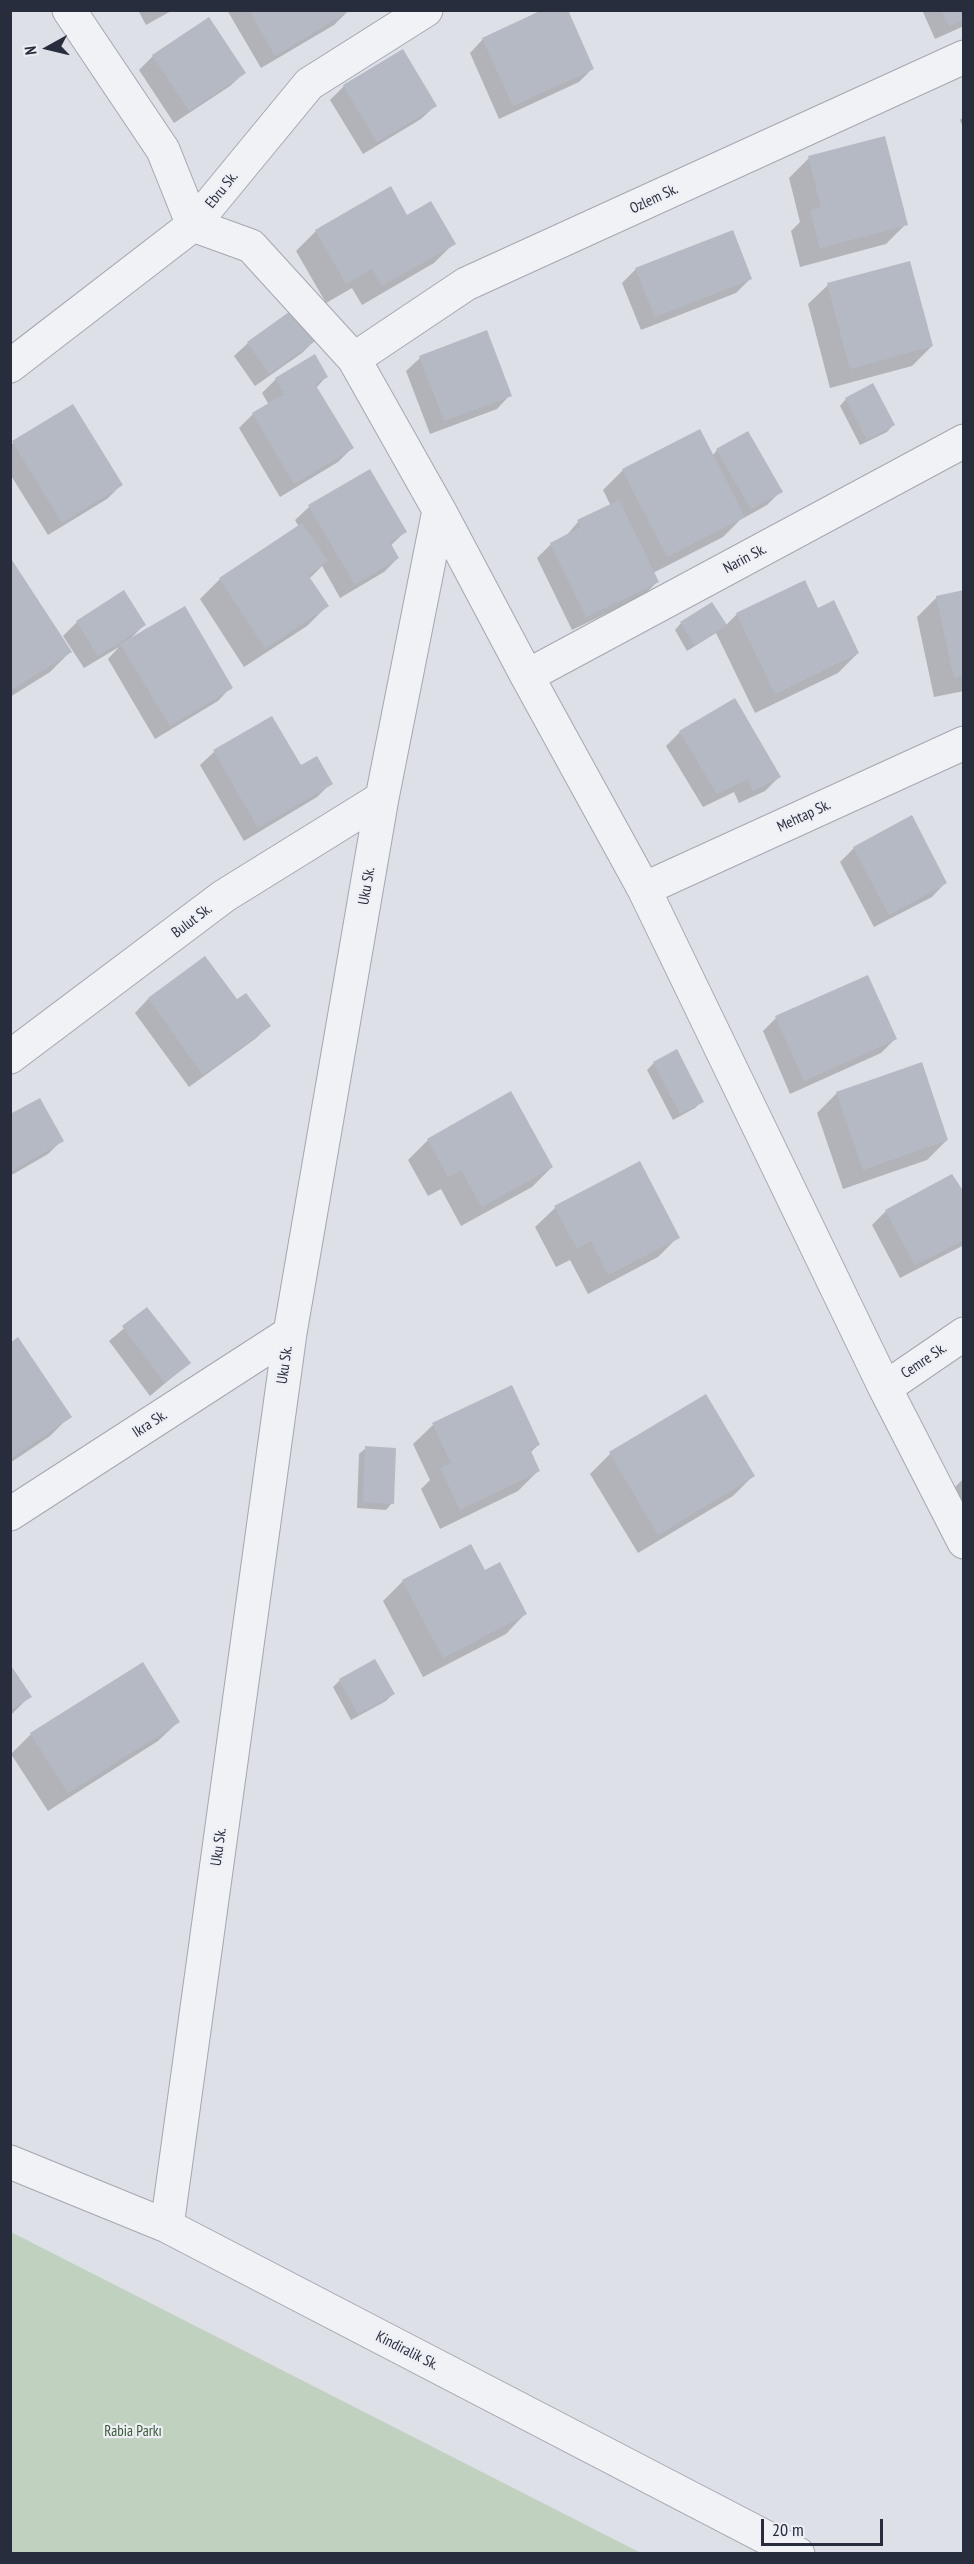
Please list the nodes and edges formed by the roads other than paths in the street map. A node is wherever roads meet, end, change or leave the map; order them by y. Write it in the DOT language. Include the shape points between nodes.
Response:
graph roads {
  1 [pos="69,10"];
  2 [pos="426,10"];
  3 [pos="963,57"];
  4 [pos="193,225"];
  5 [pos="354,359"];
  6 [pos="10,366"];
  7 [pos="963,441"];
  8 [pos="439,510"];
  9 [pos="527,676"];
  10 [pos="963,743"];
  11 [pos="382,798"];
  12 [pos="644,889"];
  13 [pos="10,1057"];
  14 [pos="290,1333"];
  15 [pos="963,1334"];
  16 [pos="885,1388"];
  17 [pos="10,1514"];
  18 [pos="963,1542"];
  19 [pos="10,2162"];
  20 [pos="167,2226"];
  21 [pos="798,2553"];
  1 -- 4 [label="street" via="163,150"];
  2 -- 4 [label="street, Ebru Sk." via="309,84"];
  3 -- 5 [label="street, Ozlem Sk." via="466,284"];
  4 -- 5 [label="street" via="252,246"];
  4 -- 6 [label="street, Ebru Sk."];
  5 -- 8 [label="street"];
  7 -- 9 [label="street, Narin Sk."];
  8 -- 9 [label="street"];
  8 -- 11 [label="street, Uku Sk."];
  9 -- 12 [label="street"];
  10 -- 12 [label="street, Mehtap Sk."];
  11 -- 13 [label="street, Bulut Sk." via="224,896"];
  11 -- 14 [label="street, Uku Sk."];
  12 -- 16 [label="street"];
  14 -- 17 [label="street, Ikra Sk."];
  14 -- 20 [label="street, Uku Sk."];
  15 -- 16 [label="street, Cemre Sk."];
  16 -- 18 [label="street"];
  19 -- 20 [label="street, Kindiralik Sk."];
  20 -- 21 [label="street, Kindiralik Sk."];
}
